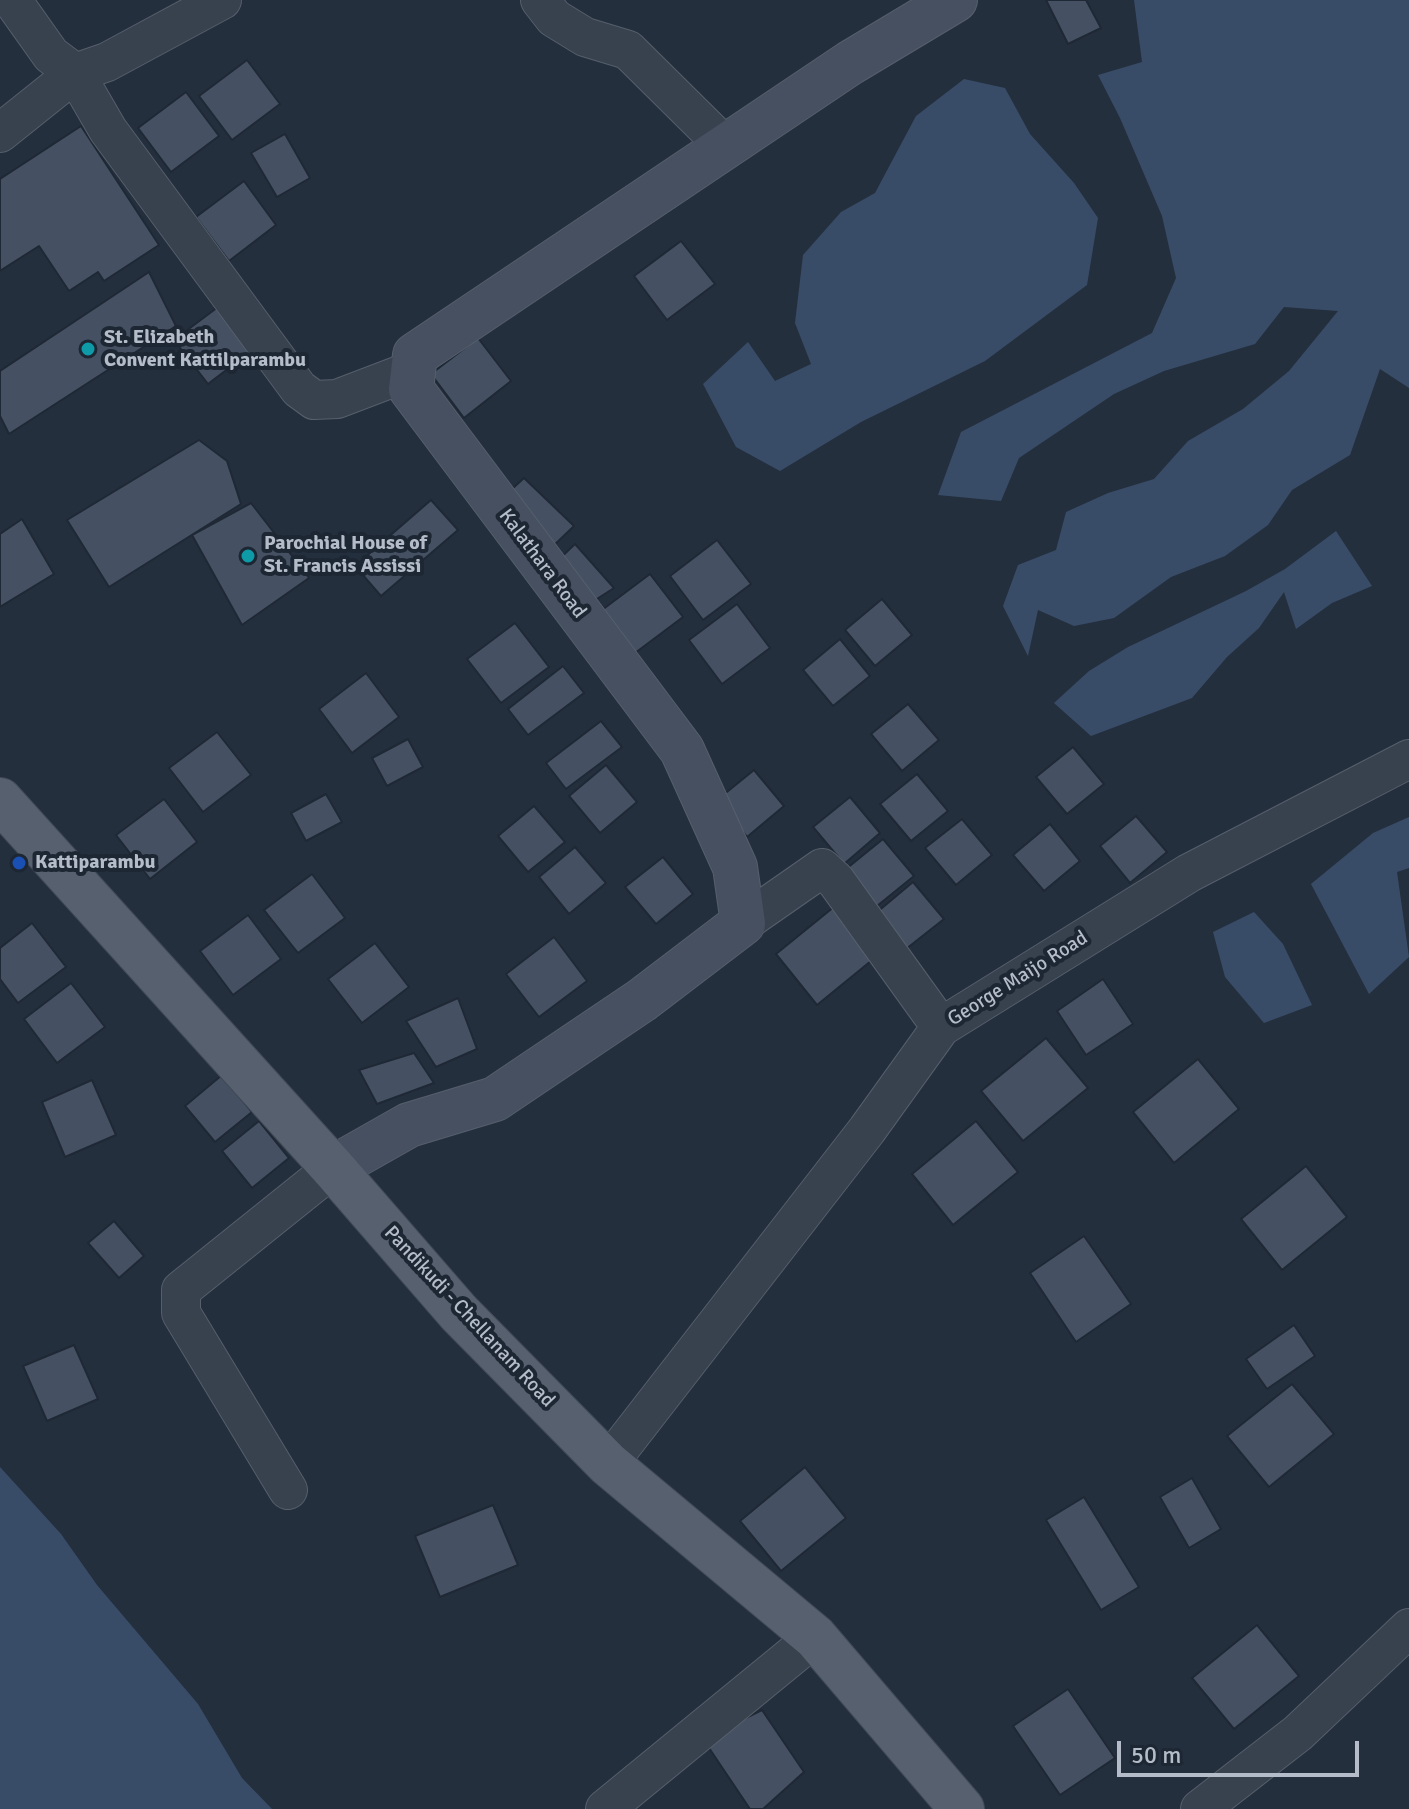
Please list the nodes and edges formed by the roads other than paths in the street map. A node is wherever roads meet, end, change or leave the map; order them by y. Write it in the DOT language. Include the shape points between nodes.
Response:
graph roads {
  1 [pos="12,0"];
  2 [pos="222,0"];
  3 [pos="540,0"];
  4 [pos="955,0"];
  5 [pos="75,73"];
  6 [pos="0,133"];
  7 [pos="726,147"];
  8 [pos="413,370"];
  9 [pos="1409,759"];
  10 [pos="0,800"];
  11 [pos="743,923"];
  12 [pos="941,1027"];
  13 [pos="333,1168"];
  14 [pos="608,1464"];
  15 [pos="288,1490"];
  16 [pos="1409,1628"];
  17 [pos="815,1637"];
  18 [pos="605,1809"];
  19 [pos="962,1809"];
  20 [pos="1200,1809"];
  1 -- 5 [label="street" via="51,55"];
  2 -- 5 [label="street" via="107,62"];
  3 -- 7 [label="street" via="554,18 585,37 628,50"];
  4 -- 7 [label="street"];
  5 -- 6 [label="street"];
  5 -- 8 [label="street" via="108,130 299,389 314,400 337,399"];
  7 -- 8 [label="street" via="415,355"];
  8 -- 11 [label="street, Kalathara Road" via="411,389 682,750 735,867"];
  9 -- 12 [label="street, George Maijo Road" via="1189,873"];
  10 -- 13 [label="main road, Pandikudi - Chellanam Road"];
  11 -- 12 [label="street" via="822,868"];
  11 -- 13 [label="street" via="642,1000 495,1099 409,1125"];
  12 -- 14 [label="street, George Maijo Road"];
  13 -- 14 [label="main road, Pandikudi - Chellanam Road" via="459,1313"];
  13 -- 15 [label="street" via="181,1290 181,1313"];
  14 -- 17 [label="main road, Pandikudi - Chellanam Road"];
  16 -- 20 [label="street" via="1298,1733"];
  17 -- 18 [label="street"];
  17 -- 19 [label="main road, Pandikudi - Chellanam Road"];
}
